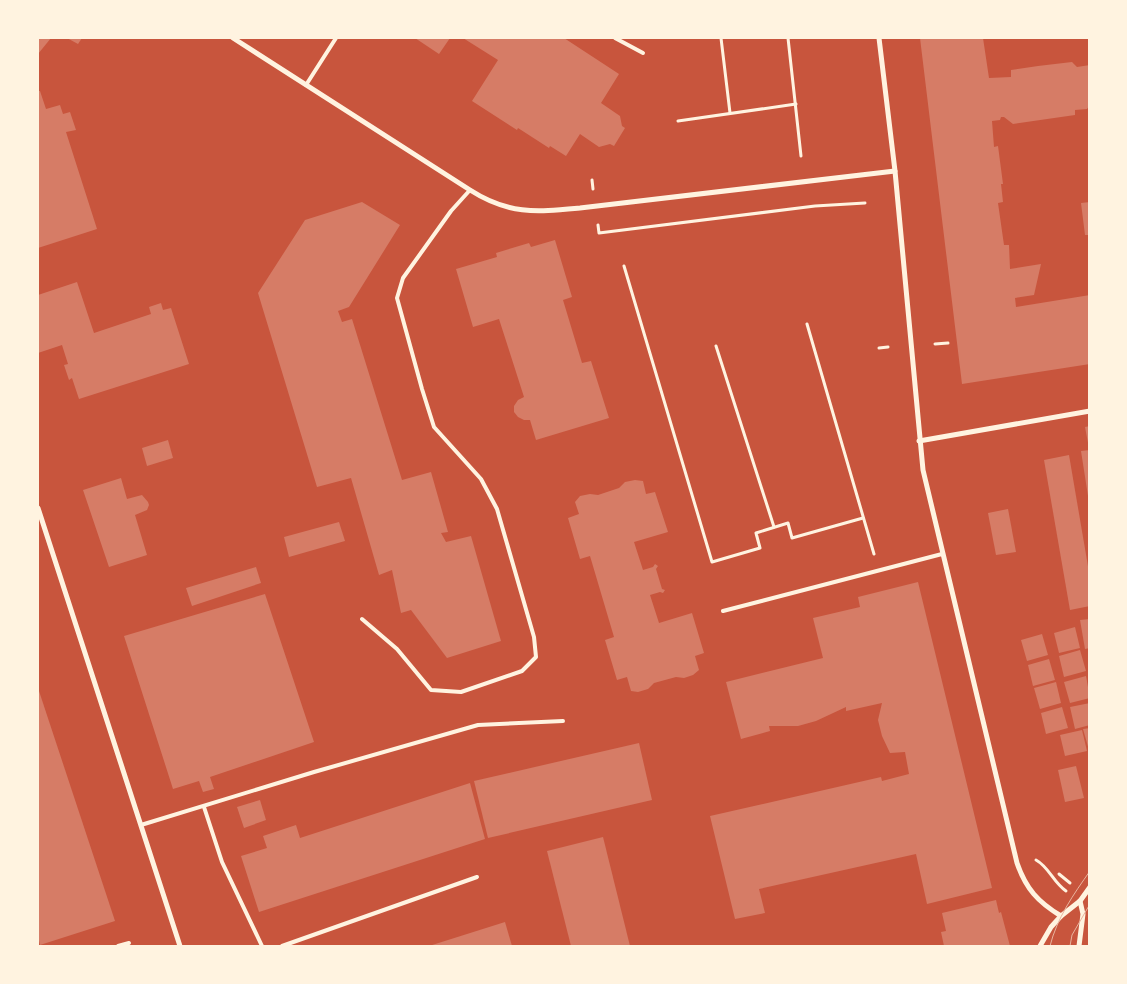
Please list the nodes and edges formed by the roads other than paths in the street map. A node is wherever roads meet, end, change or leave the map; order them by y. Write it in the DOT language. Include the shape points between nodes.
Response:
graph roads {
  1 [pos="233,38"];
  2 [pos="336,38"];
  3 [pos="615,38"];
  4 [pos="879,38"];
  5 [pos="643,54"];
  6 [pos="306,85"];
  7 [pos="895,171"];
  8 [pos="470,190"];
  9 [pos="1090,411"];
  10 [pos="919,441"];
  11 [pos="38,508"];
  12 [pos="942,554"];
  13 [pos="723,611"];
  14 [pos="362,619"];
  15 [pos="563,720"];
  16 [pos="204,806"];
  17 [pos="141,825"];
  18 [pos="478,877"];
  19 [pos="1090,887"];
  20 [pos="1080,901"];
  21 [pos="1061,916"];
  22 [pos="129,943"];
  23 [pos="118,946"];
  24 [pos="180,946"];
  25 [pos="262,946"];
  26 [pos="282,946"];
  27 [pos="1040,946"];
  28 [pos="1079,946"];
  1 -- 6 [label="street"];
  2 -- 6 [label="lane"];
  3 -- 5 [label="lane"];
  4 -- 7 [label="street"];
  6 -- 8 [label="street"];
  7 -- 8 [label="street" via="533,212 501,206"];
  7 -- 10 [label="street"];
  8 -- 14 [label="lane" via="403,278 397,298 434,428 481,479 497,509 534,637 536,657 522,671 461,692 431,690 397,649"];
  9 -- 10 [label="street"];
  10 -- 12 [label="street"];
  11 -- 17 [label="street"];
  12 -- 13 [label="lane"];
  12 -- 21 [label="street" via="1020,872 1032,894"];
  15 -- 16 [label="lane" via="478,725"];
  16 -- 17 [label="lane"];
  16 -- 25 [label="lane" via="222,862"];
  17 -- 24 [label="street"];
  18 -- 26 [label="lane"];
  19 -- 20 [label="street"];
  20 -- 21 [label="street"];
  20 -- 28 [label="street" via="1083,914"];
  21 -- 27 [label="street"];
  22 -- 23 [label="lane"];
}
